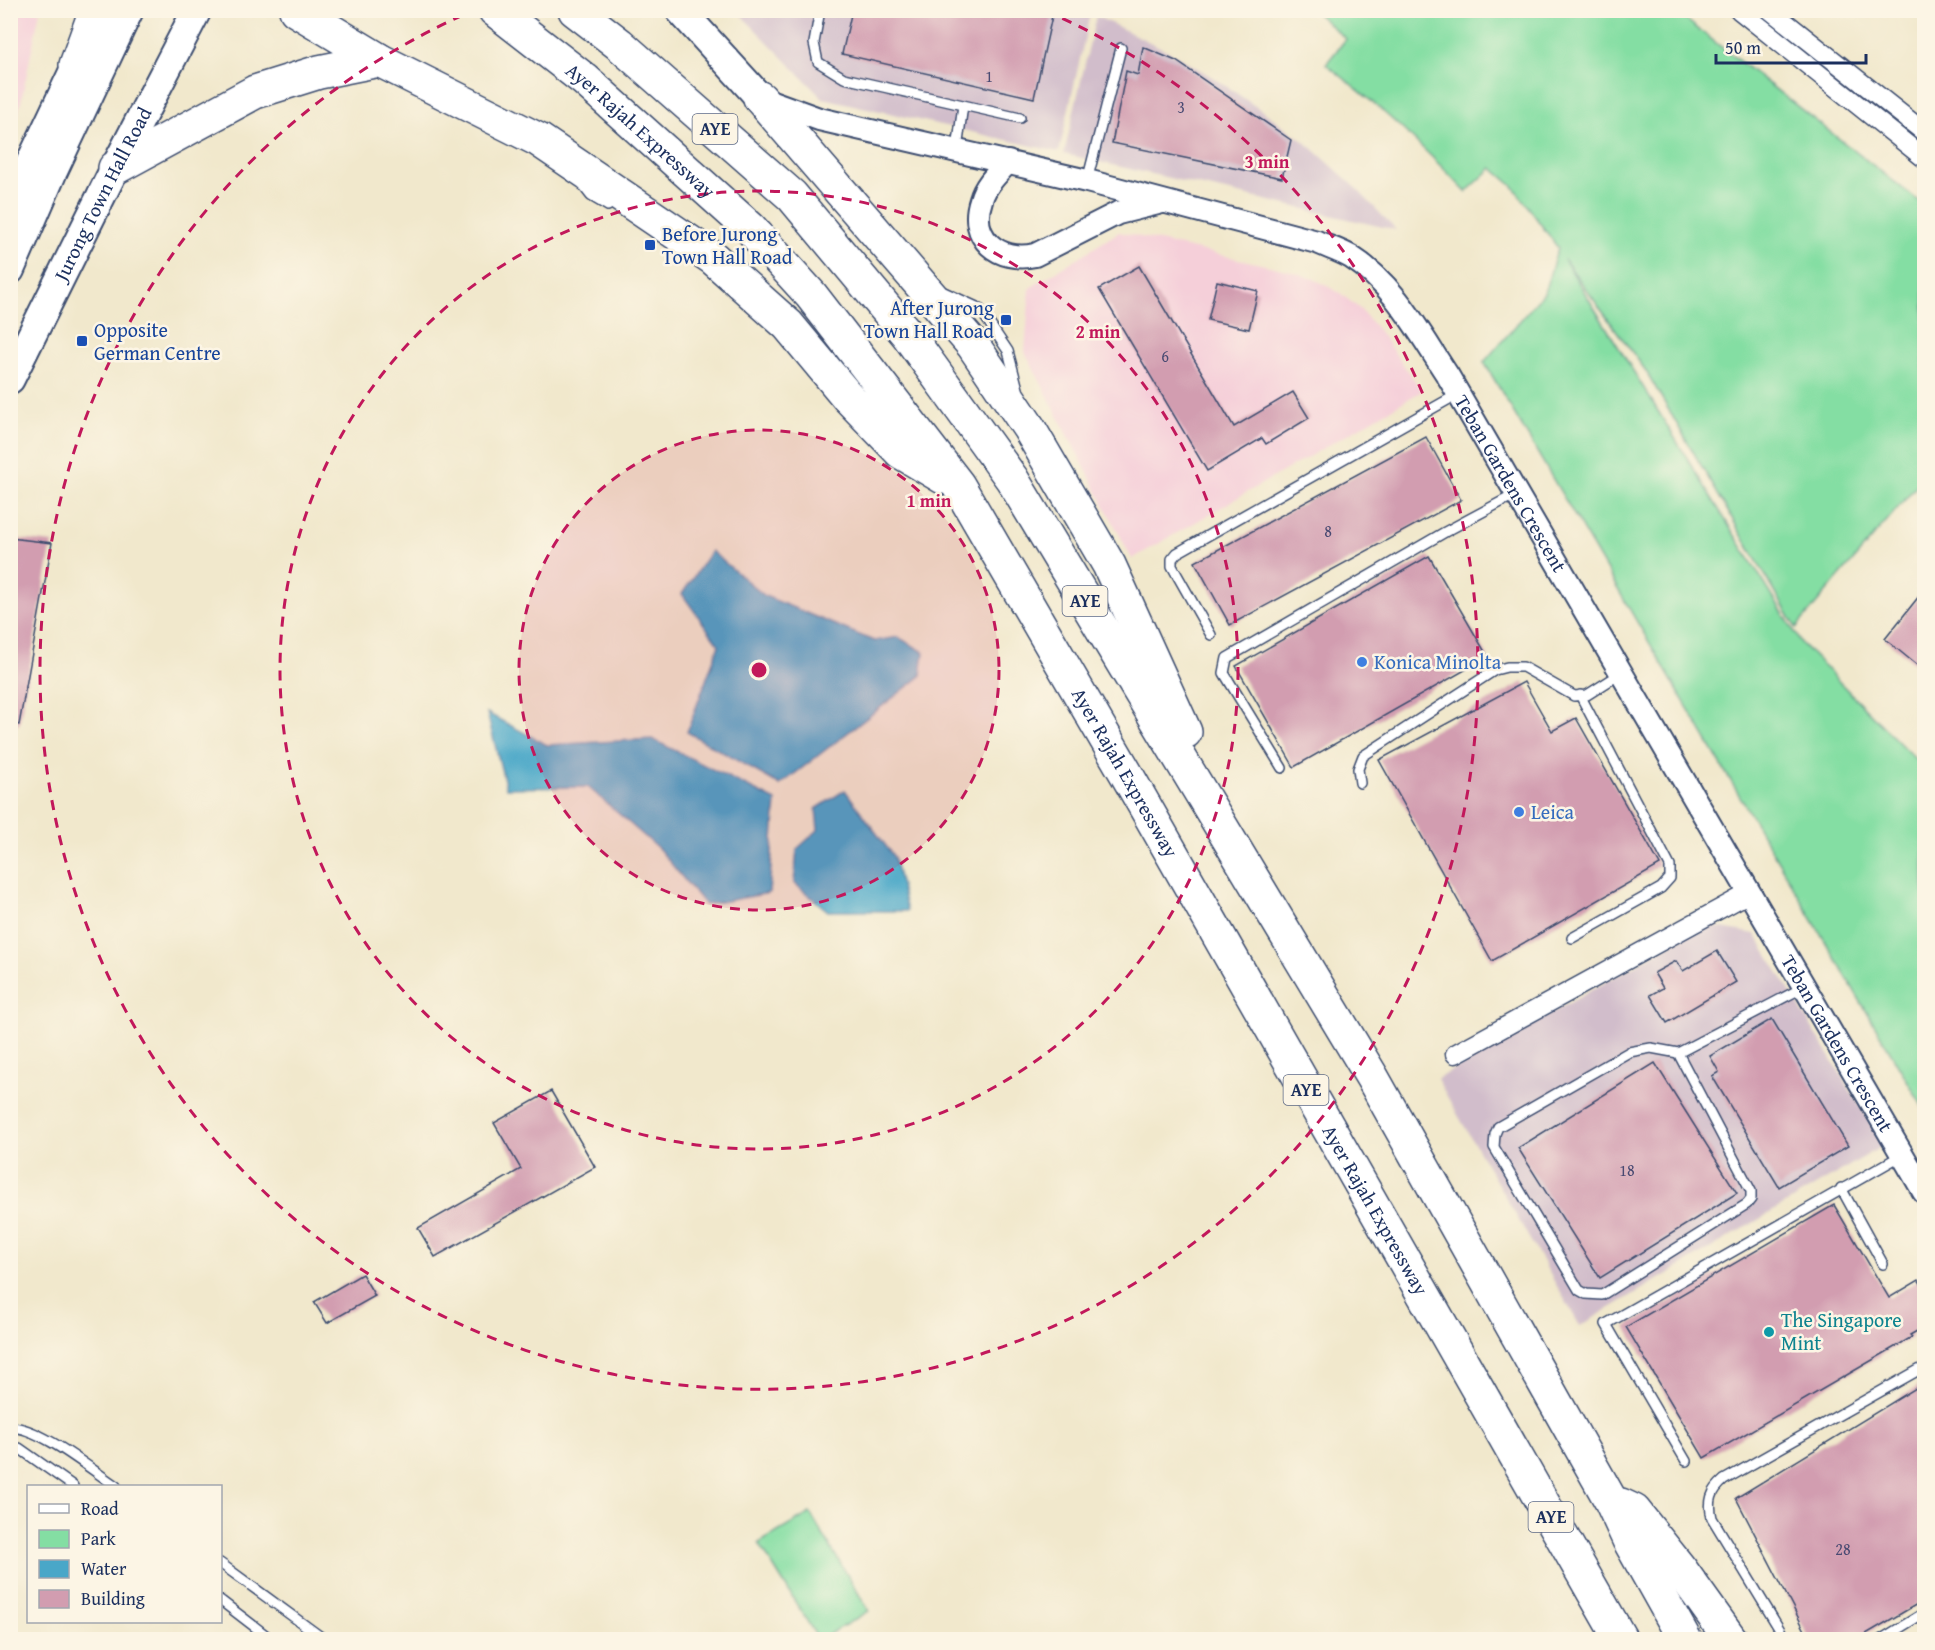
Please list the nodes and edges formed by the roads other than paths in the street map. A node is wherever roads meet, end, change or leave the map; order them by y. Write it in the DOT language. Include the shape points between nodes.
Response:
graph roads {
  1 [pos="96,10"];
  2 [pos="103,10"];
  3 [pos="129,10"];
  4 [pos="197,10"];
  5 [pos="296,10"];
  6 [pos="495,10"];
  7 [pos="574,10"];
  8 [pos="680,10"];
  9 [pos="820,10"];
  10 [pos="1739,10"];
  11 [pos="1770,10"];
  12 [pos="1120,48"];
  13 [pos="379,60"];
  14 [pos="76,65"];
  15 [pos="760,98"];
  16 [pos="963,105"];
  17 [pos="1020,118"];
  18 [pos="1924,131"];
  19 [pos="539,140"];
  20 [pos="957,150"];
  21 [pos="1917,152"];
  22 [pos="1008,162"];
  23 [pos="115,168"];
  24 [pos="569,172"];
  25 [pos="576,180"];
  26 [pos="1087,181"];
  27 [pos="1164,202"];
  28 [pos="10,206"];
  29 [pos="619,213"];
  30 [pos="10,270"];
  31 [pos="10,379"];
  32 [pos="1458,394"];
  33 [pos="958,485"];
  34 [pos="1517,494"];
  35 [pos="1211,635"];
  36 [pos="1622,673"];
  37 [pos="1580,695"];
  38 [pos="1282,768"];
  39 [pos="1360,783"];
  40 [pos="1251,876"];
  41 [pos="1749,893"];
  42 [pos="1572,938"];
  43 [pos="1804,987"];
  44 [pos="1678,1053"];
  45 [pos="1455,1054"];
  46 [pos="1902,1155"];
  47 [pos="1841,1188"];
  48 [pos="1924,1192"];
  49 [pos="1882,1264"];
  50 [pos="1924,1367"];
  51 [pos="10,1427"];
  52 [pos="10,1449"];
  53 [pos="1686,1461"];
  54 [pos="72,1485"];
  55 [pos="115,1485"];
  56 [pos="1611,1500"];
  57 [pos="222,1564"];
  58 [pos="222,1602"];
  59 [pos="1604,1608"];
  60 [pos="1924,1613"];
  61 [pos="272,1640"];
  62 [pos="325,1640"];
  63 [pos="1612,1640"];
  64 [pos="1621,1640"];
  65 [pos="1685,1640"];
  66 [pos="1731,1640"];
  67 [pos="1786,1640"];
  68 [pos="1880,1640"];
  1 -- 14 [label="highway"];
  2 -- 14 [label="main road"];
  3 -- 30 [label="main road"];
  4 -- 23 [label="main road, Jurong Town Hall Road"];
  5 -- 13 [label="highway"];
  6 -- 33 [label="highway, Ayer Rajah Expressway / AYE" via="585,80 751,229 811,295"];
  7 -- 40 [label="highway, AYE" via="619,44 792,196 908,335 1012,479"];
  8 -- 15 [label="main road"];
  9 -- 16 [label="lane" via="814,43 818,62 844,78"];
  10 -- 21 [label="street"];
  11 -- 18 [label="street"];
  12 -- 26 [label="lane"];
  13 -- 19 [label="highway"];
  13 -- 23 [label="highway" via="319,72 255,92"];
  14 -- 28 [label="main road"];
  15 -- 20 [label="street" via="819,119"];
  15 -- 40 [label="highway" via="973,345 1029,428 1109,565"];
  16 -- 17 [label="lane"];
  16 -- 20 [label="lane"];
  18 -- 21 [label="street"];
  19 -- 24 [label="lane"];
  19 -- 33 [label="highway" via="703,256 788,325 847,396 901,452"];
  20 -- 22 [label="street"];
  22 -- 26 [label="street, Teban Gardens Crescent"];
  22 -- 27 [label="street, Teban Gardens Crescent" via="981,199 978,215 980,231 987,242 1009,256 1035,255 1118,213"];
  23 -- 31 [label="main road, Jurong Town Hall Road"];
  25 -- 29 [label="lane" via="591,196"];
  26 -- 27 [label="street, Teban Gardens Crescent"];
  27 -- 32 [label="street, Teban Gardens Crescent" via="1317,242 1351,257 1400,304"];
  32 -- 34 [label="street, Teban Gardens Crescent"];
  32 -- 35 [label="lane" via="1177,553 1172,566"];
  33 -- 59 [label="highway, Ayer Rajah Expressway / AYE"];
  34 -- 36 [label="street, Teban Gardens Crescent"];
  34 -- 38 [label="lane" via="1227,658 1224,673"];
  36 -- 37 [label="lane" via="1587,695"];
  36 -- 41 [label="street, Teban Gardens Crescent"];
  37 -- 39 [label="lane" via="1574,696 1523,667 1495,670 1363,756 1358,769"];
  37 -- 42 [label="lane" via="1670,866 1670,878 1661,888"];
  40 -- 56 [label="highway, AYE" via="1372,1077"];
  41 -- 43 [label="street, Teban Gardens Crescent"];
  41 -- 45 [label="street"];
  43 -- 44 [label="lane"];
  43 -- 46 [label="street, Teban Gardens Crescent"];
  44 -- 44 [label="lane" via="1651,1048 1629,1052 1498,1126 1494,1147 1579,1290 1586,1294 1602,1295 1751,1198 1751,1191"];
  46 -- 47 [label="lane"];
  46 -- 48 [label="street, Teban Gardens Crescent"];
  47 -- 49 [label="lane"];
  47 -- 53 [label="lane" via="1606,1324"];
  50 -- 67 [label="lane" via="1715,1488 1709,1508 1712,1518"];
  51 -- 55 [label="lane" via="37,1433"];
  52 -- 54 [label="lane" via="19,1448"];
  56 -- 65 [label="highway, AYE"];
  56 -- 66 [label="highway" via="1634,1511"];
  57 -- 62 [label="lane"];
  58 -- 61 [label="lane"];
  59 -- 63 [label="lane"];
  59 -- 64 [label="highway, Ayer Rajah Expressway / AYE"];
  60 -- 68 [label="lane"];
}
